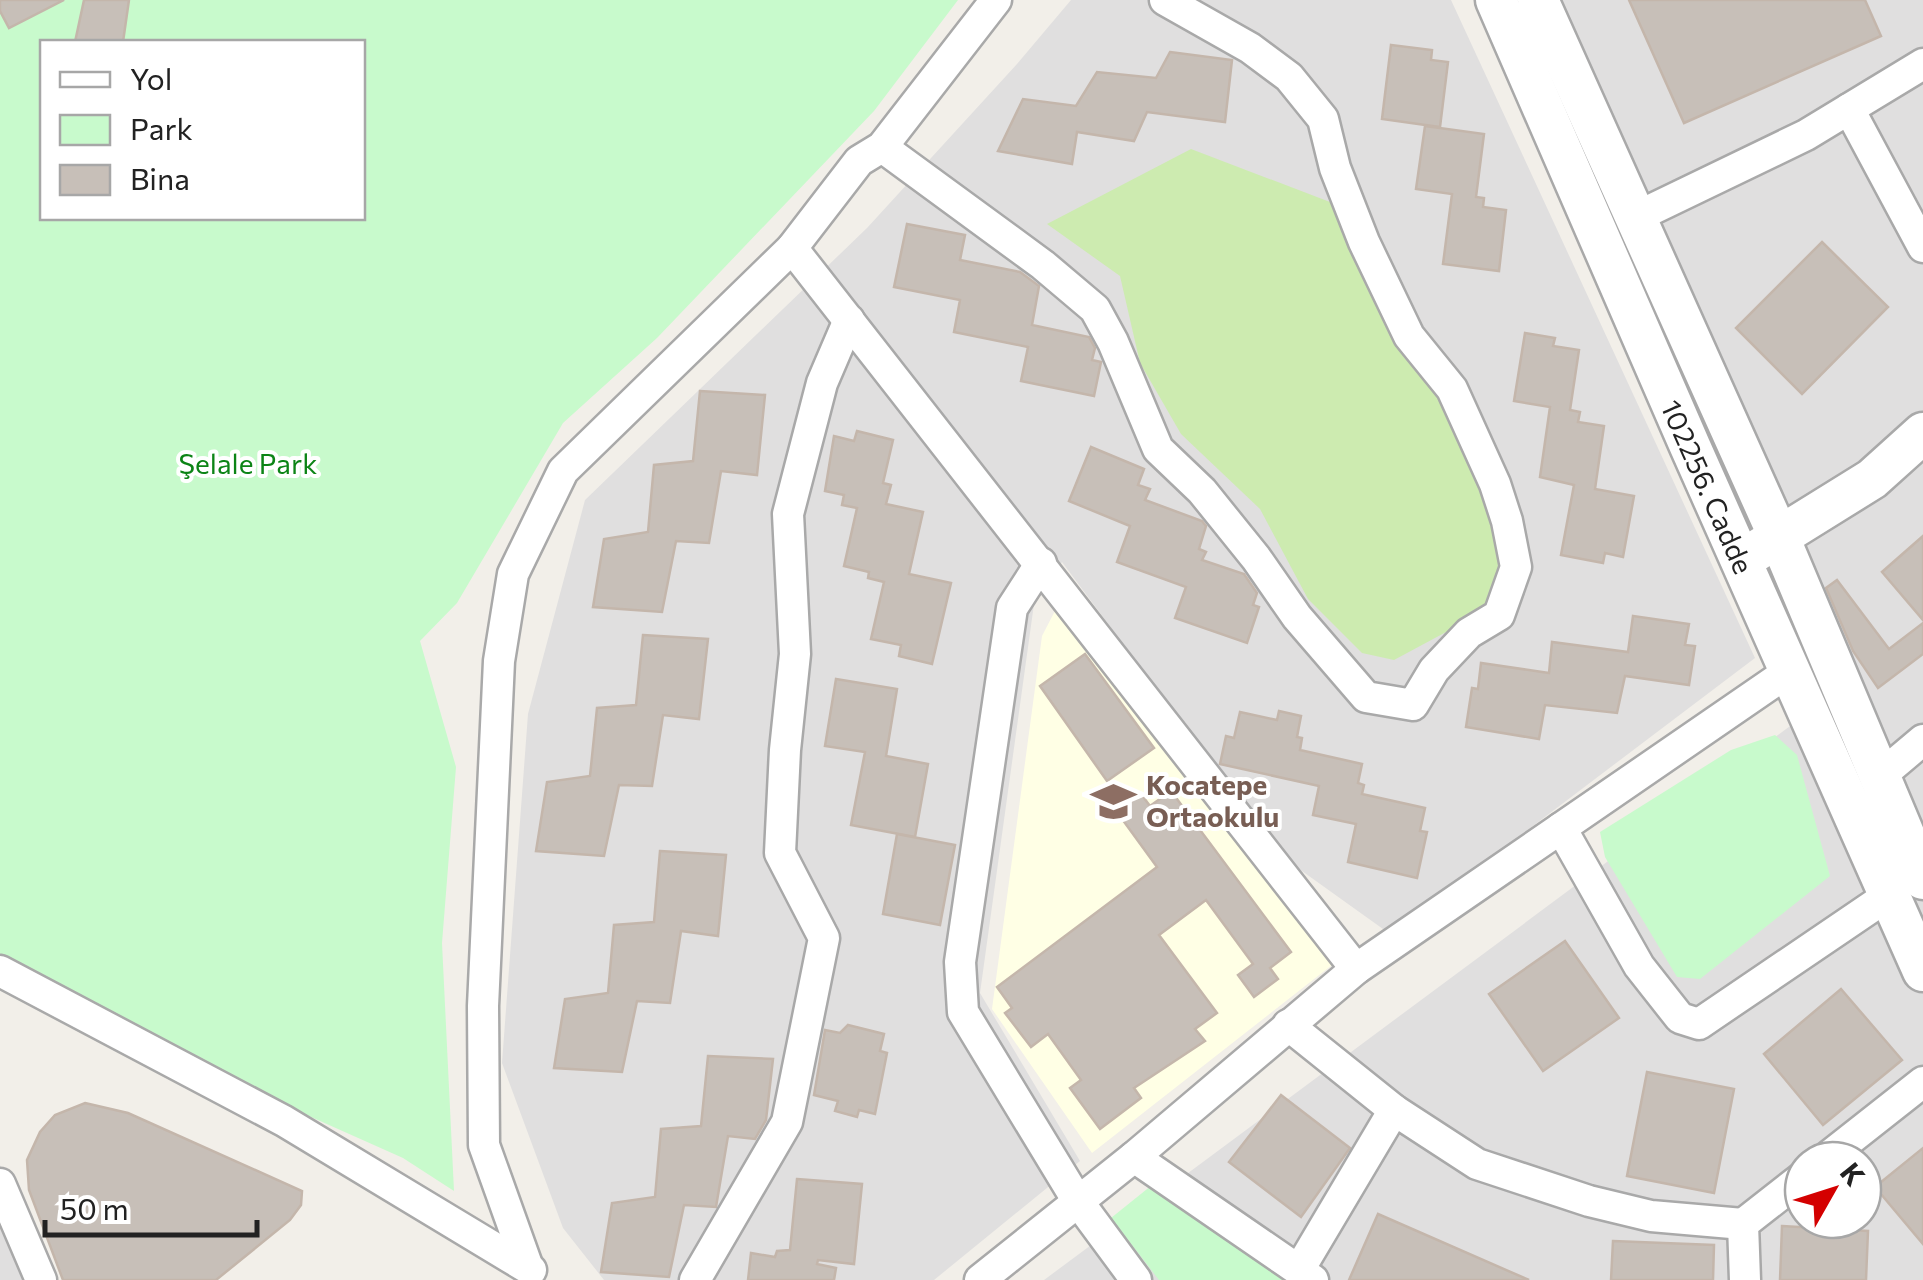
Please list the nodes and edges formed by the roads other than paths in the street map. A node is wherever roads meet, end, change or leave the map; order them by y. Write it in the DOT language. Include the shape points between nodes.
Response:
graph roads {
  1 [pos="996,0"];
  2 [pos="1165,0"];
  3 [pos="1496,0"];
  4 [pos="1538,0"];
  5 [pos="1923,64"];
  6 [pos="1848,109"];
  7 [pos="882,147"];
  8 [pos="1636,217"];
  9 [pos="792,248"];
  10 [pos="1923,248"];
  11 [pos="848,320"];
  12 [pos="1923,432"];
  13 [pos="1779,538"];
  14 [pos="1738,562"];
  15 [pos="1041,563"];
  16 [pos="1791,670"];
  17 [pos="1923,740"];
  18 [pos="1880,777"];
  19 [pos="1561,828"];
  20 [pos="1906,887"];
  21 [pos="1356,969"];
  22 [pos="0,971"];
  23 [pos="1923,971"];
  24 [pos="1288,1025"];
  25 [pos="1923,1082"];
  26 [pos="1394,1110"];
  27 [pos="1849,1140"];
  28 [pos="1134,1157"];
  29 [pos="0,1184"];
  30 [pos="1783,1193"];
  31 [pos="1077,1200"];
  32 [pos="1743,1224"];
  33 [pos="533,1272"];
  34 [pos="1306,1275"];
  35 [pos="41,1280"];
  36 [pos="695,1280"];
  37 [pos="980,1280"];
  38 [pos="1136,1280"];
  39 [pos="1745,1280"];
  1 -- 7 [label="street"];
  2 -- 7 [label="street" via="1289,77 1324,120 1364,242 1409,336 1452,389 1495,484 1516,567 1499,615 1468,633 1413,705 1366,697 1202,491 1158,448 1095,309"];
  3 -- 14 [label="street, 102256. Cadde"];
  4 -- 8 [label="street, 102256. Cadde"];
  5 -- 6 [label="street"];
  6 -- 8 [label="street"];
  6 -- 10 [label="street"];
  7 -- 9 [label="street" via="858,161"];
  8 -- 13 [label="street, 102256. Cadde"];
  9 -- 11 [label="street"];
  9 -- 33 [label="street" via="563,471 513,574 498,699 483,1006 484,1145"];
  11 -- 15 [label="street"];
  11 -- 36 [label="street" via="822,384 788,514 795,654 780,853 824,938 787,1122"];
  12 -- 13 [label="street" via="1872,479"];
  13 -- 14 [label="street"];
  13 -- 18 [label="street, 102256. Cadde"];
  14 -- 16 [label="street, 102256. Cadde"];
  15 -- 21 [label="street"];
  15 -- 31 [label="street" via="1012,608 960,962 963,1012"];
  16 -- 19 [label="street"];
  16 -- 20 [label="street, 102256. Cadde"];
  17 -- 18 [label="street"];
  18 -- 20 [label="street, 102256. Cadde"];
  19 -- 20 [label="street" via="1639,966 1680,1018 1699,1024"];
  19 -- 21 [label="street"];
  20 -- 23 [label="street, 102256. Cadde"];
  21 -- 24 [label="street"];
  22 -- 33 [label="street" via="284,1121"];
  24 -- 26 [label="street"];
  24 -- 28 [label="street"];
  25 -- 27 [label="street"];
  26 -- 32 [label="street" via="1477,1164 1589,1201 1651,1216"];
  26 -- 34 [label="street"];
  28 -- 31 [label="street"];
  28 -- 34 [label="street"];
  29 -- 35 [label="street"];
  30 -- 32 [label="street"];
  31 -- 37 [label="street"];
  31 -- 38 [label="street"];
  32 -- 39 [label="street"];
}
